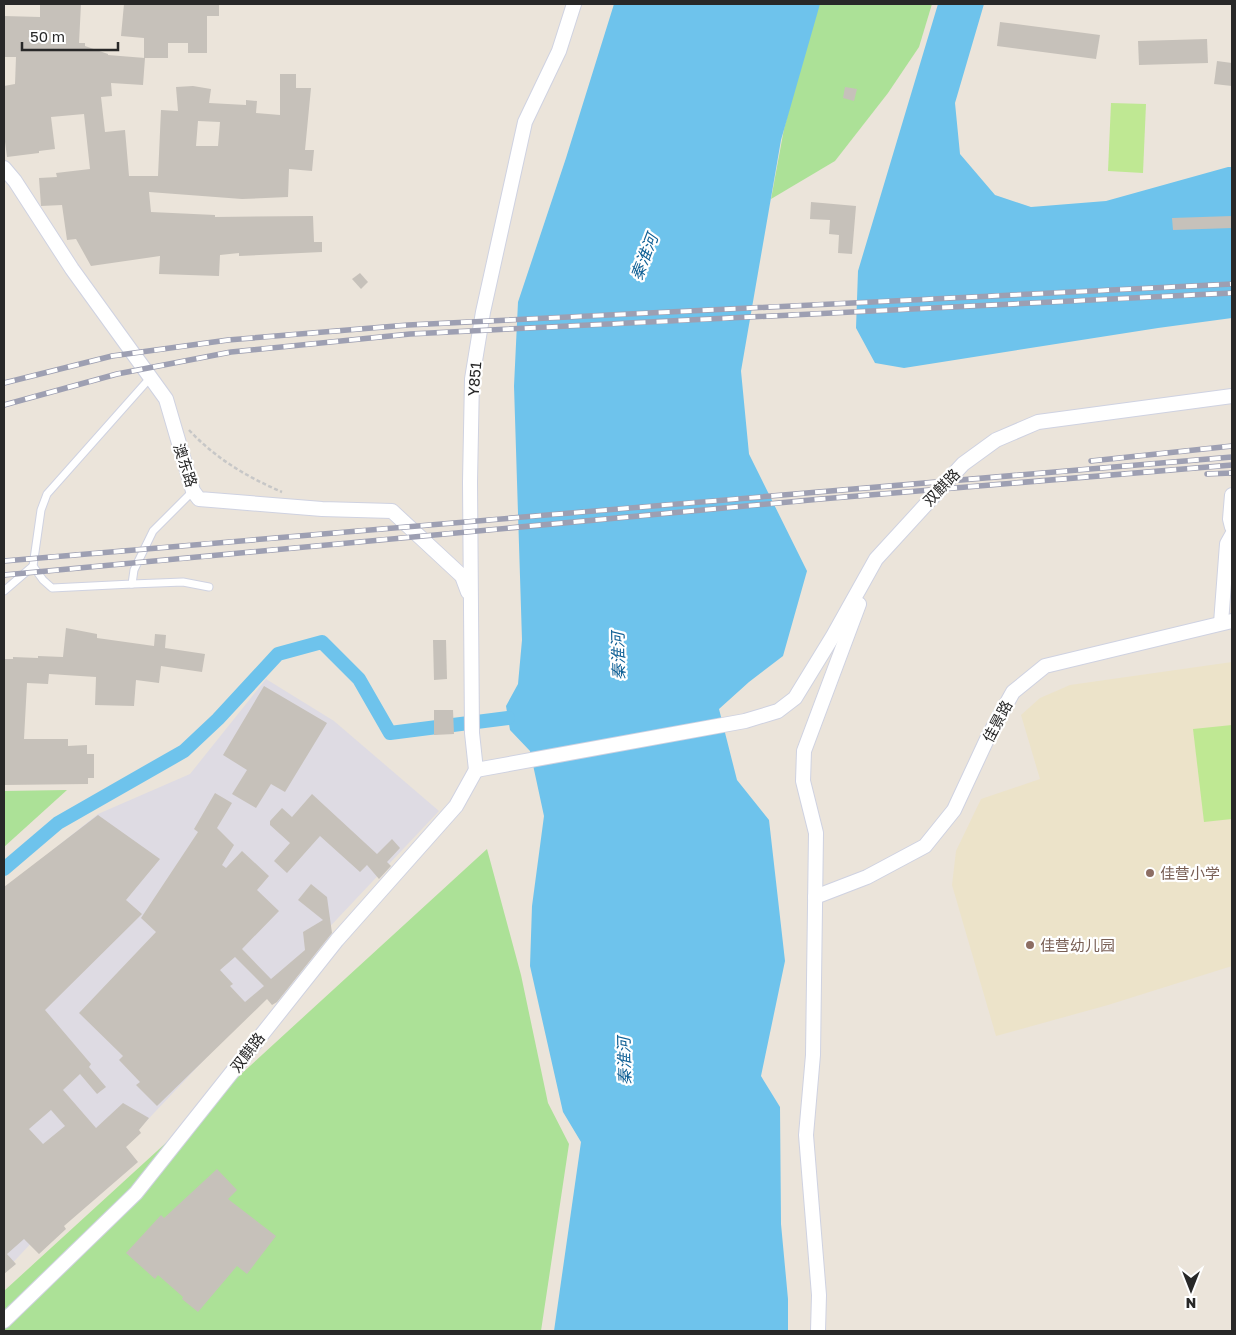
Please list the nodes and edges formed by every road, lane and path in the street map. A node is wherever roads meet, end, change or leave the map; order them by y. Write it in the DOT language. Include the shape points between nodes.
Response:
graph roads {
  1 [pos="574,4"];
  2 [pos="4,168"];
  3 [pos="150,378"];
  4 [pos="1232,396"];
  5 [pos="186,425"];
  6 [pos="193,490"];
  7 [pos="284,492"];
  8 [pos="1232,496"];
  9 [pos="1232,527"];
  10 [pos="1232,535"];
  11 [pos="876,558"];
  12 [pos="33,566"];
  13 [pos="132,584"];
  14 [pos="209,587"];
  15 [pos="4,592"];
  16 [pos="472,599"];
  17 [pos="1227,622"];
  18 [pos="476,770"];
  19 [pos="815,897"];
  20 [pos="4,1321"];
  21 [pos="818,1331"];
  1 -- 16 [label="street, Y851" via="559,51 525,122 483,312 472,379"];
  2 -- 3 [label="street, 澳东路"];
  3 -- 6 [label="street, 澳东路" via="166,399"];
  3 -- 12 [label="lane" via="47,494"];
  4 -- 11 [label="street, 双麒路" via="1038,422 996,440 962,464"];
  5 -- 7 [label="path" via="218,456 244,474"];
  6 -- 13 [label="lane" via="153,531 134,570"];
  6 -- 16 [label="street, 澳东路" via="199,499 392,511 462,576"];
  8 -- 9 [label="street"];
  10 -- 17 [label="street" via="1227,544"];
  11 -- 18 [label="street, 双麒路" via="795,698 778,710 745,721"];
  11 -- 19 [label="street" via="804,751 803,781 816,833"];
  12 -- 13 [label="lane" via="52,588"];
  12 -- 15 [label="lane"];
  13 -- 14 [label="lane" via="183,582"];
  16 -- 18 [label="street, Y851" via="472,733"];
  17 -- 19 [label="street, 佳景路" via="1045,666 1013,692 954,810 925,846 867,877"];
  18 -- 20 [label="street, 双麒路" via="456,806 337,940 136,1193"];
  19 -- 21 [label="street" via="813,1055 806,1136 819,1294"];
}
